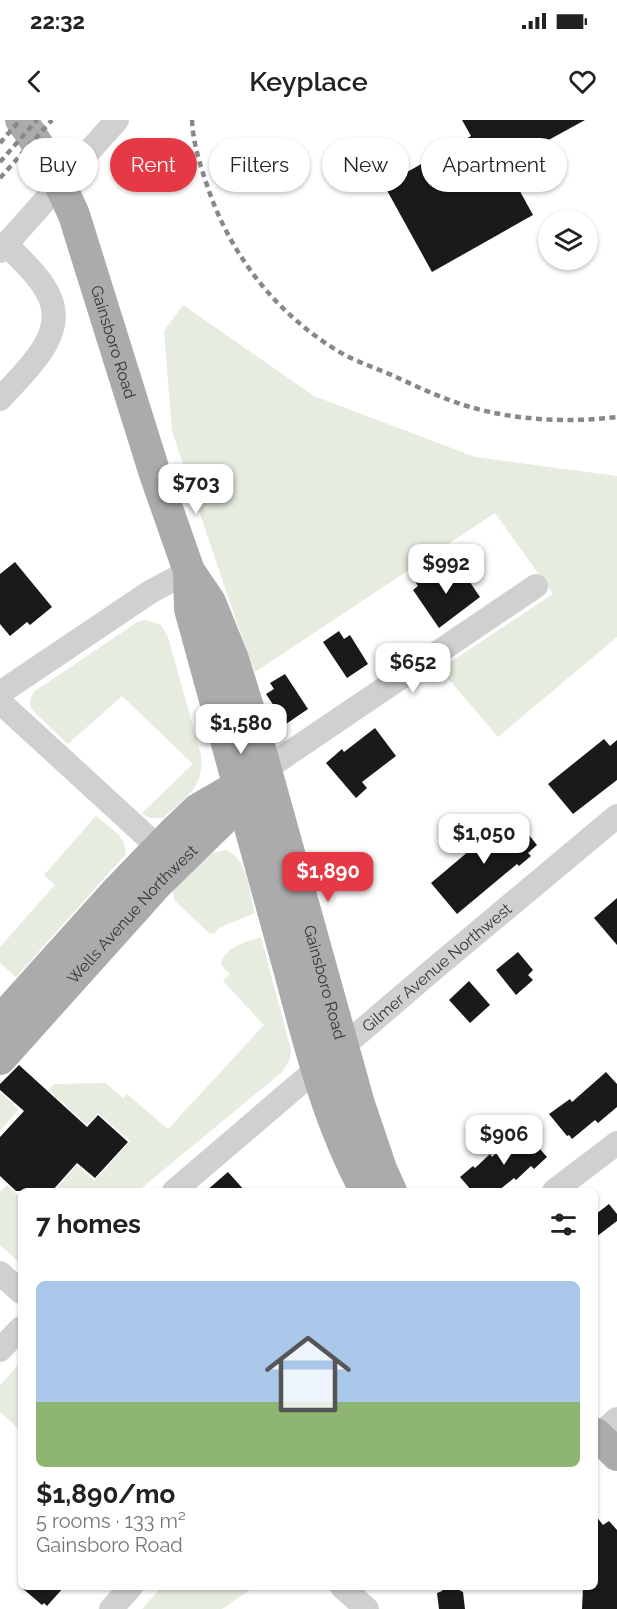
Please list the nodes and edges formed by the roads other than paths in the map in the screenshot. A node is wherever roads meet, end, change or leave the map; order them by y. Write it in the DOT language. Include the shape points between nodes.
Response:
graph roads {
  1 [pos="21,120"];
  2 [pos="117,120"];
  3 [pos="3,248"];
  4 [pos="0,399"];
  5 [pos="189,572"];
  6 [pos="536,586"];
  7 [pos="0,693"];
  8 [pos="0,702"];
  9 [pos="266,770"];
  10 [pos="240,793"];
  11 [pos="617,816"];
  12 [pos="158,847"];
  13 [pos="0,1021"];
  14 [pos="343,1047"];
  15 [pos="0,1059"];
  16 [pos="317,1069"];
  17 [pos="617,1143"];
  18 [pos="178,1188"];
  19 [pos="364,1188"];
  20 [pos="390,1188"];
  21 [pos="558,1188"];
  22 [pos="0,1273"];
  23 [pos="18,1289"];
  24 [pos="18,1331"];
  25 [pos="0,1350"];
  26 [pos="128,1590"];
  27 [pos="345,1590"];
  28 [pos="111,1609"];
  29 [pos="366,1609"];
  1 -- 5 [label="main road, Gainsboro Road" via="58,178 74,215"];
  2 -- 3 [label="street"];
  3 -- 4 [label="street" via="50,296 54,324 38,356"];
  5 -- 7 [label="street" via="150,592"];
  5 -- 9 [label="main road, Gainsboro Road" via="210,602 229,649"];
  5 -- 10 [label="main road, Gainsboro Road" via="190,609"];
  6 -- 9 [label="street, Wells Avenue Northwest"];
  8 -- 12 [label="street"];
  9 -- 10 [label="main road, Wells Avenue Northwest"];
  9 -- 14 [label="main road, Gainsboro Road"];
  10 -- 12 [label="main road, Wells Avenue Northwest" via="198,809"];
  10 -- 15 [label="main road, Wells Avenue Northwest"];
  10 -- 16 [label="main road, Gainsboro Road"];
  11 -- 14 [label="street, Gilmer Avenue Northwest"];
  12 -- 13 [label="main road, Wells Avenue Northwest"];
  14 -- 16 [label="street, Gilmer Avenue Northwest"];
  14 -- 20 [label="main road, Gainsboro Road" via="369,1137"];
  16 -- 18 [label="street, Gilmer Avenue Northwest"];
  16 -- 19 [label="main road, Gainsboro Road" via="343,1146"];
  17 -- 21 [label="street"];
  22 -- 23 [label="street"];
  24 -- 25 [label="street"];
  26 -- 28 [label="street"];
  27 -- 29 [label="street"];
}
